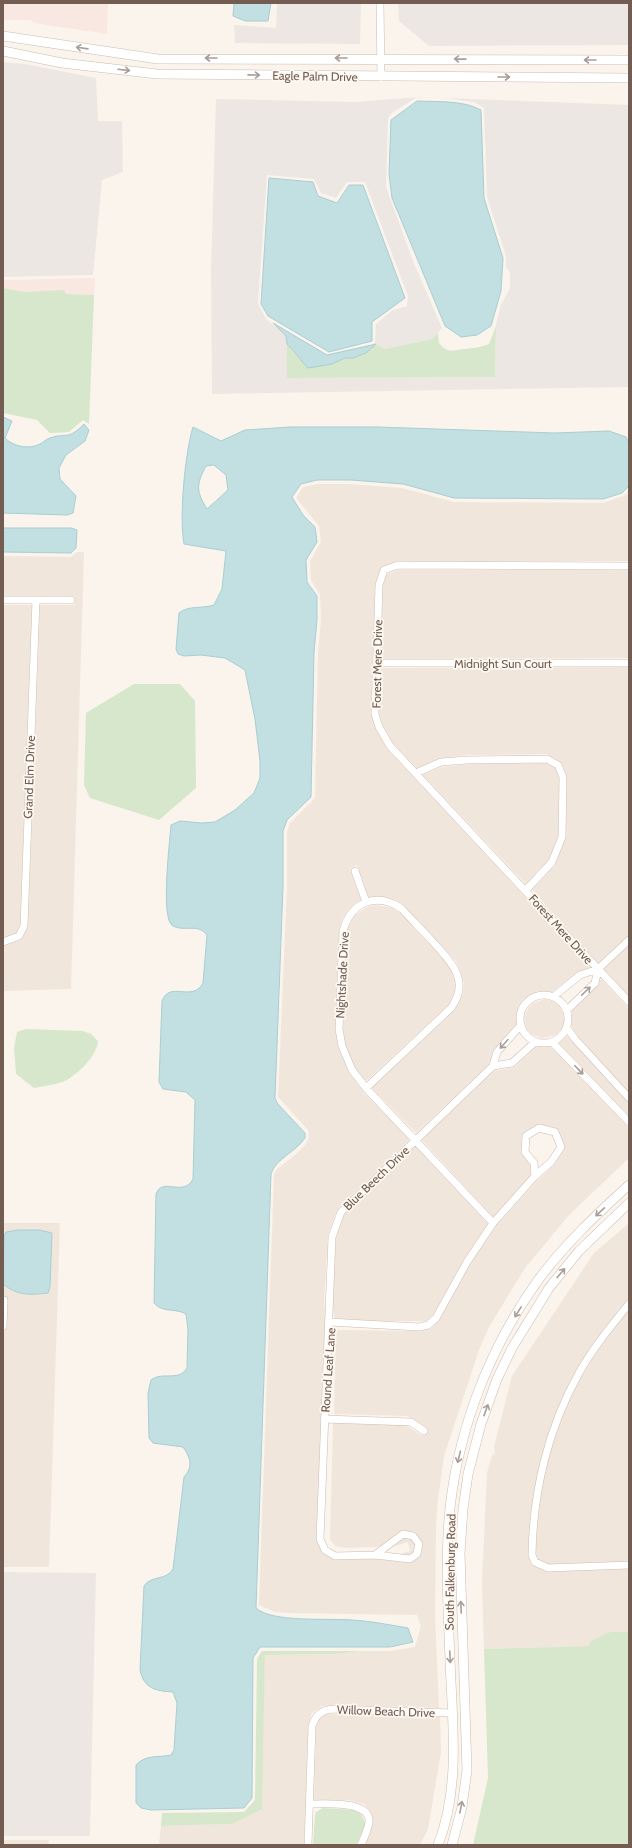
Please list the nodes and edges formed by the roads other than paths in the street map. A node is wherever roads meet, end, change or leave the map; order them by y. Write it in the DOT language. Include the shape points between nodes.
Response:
graph roads {
  1 [pos="380,3"];
  2 [pos="3,36"];
  3 [pos="3,51"];
  4 [pos="158,58"];
  5 [pos="380,58"];
  6 [pos="629,60"];
  7 [pos="157,74"];
  8 [pos="381,77"];
  9 [pos="629,78"];
  10 [pos="629,566"];
  11 [pos="3,600"];
  12 [pos="36,600"];
  13 [pos="71,600"];
  14 [pos="377,663"];
  15 [pos="629,663"];
  16 [pos="416,773"];
  17 [pos="355,871"];
  18 [pos="526,890"];
  19 [pos="366,902"];
  20 [pos="629,940"];
  21 [pos="3,942"];
  22 [pos="598,969"];
  23 [pos="553,996"];
  24 [pos="629,1002"];
  25 [pos="567,1010"];
  26 [pos="521,1025"];
  27 [pos="567,1028"];
  28 [pos="536,1042"];
  29 [pos="552,1042"];
  30 [pos="493,1066"];
  31 [pos="366,1088"];
  32 [pos="629,1098"];
  33 [pos="629,1122"];
  34 [pos="416,1140"];
  35 [pos="535,1176"];
  36 [pos="629,1185"];
  37 [pos="629,1203"];
  38 [pos="493,1223"];
  39 [pos="4,1300"];
  40 [pos="629,1304"];
  41 [pos="329,1322"];
  42 [pos="3,1326"];
  43 [pos="324,1419"];
  44 [pos="424,1431"];
  45 [pos="464,1437"];
  46 [pos="477,1440"];
  47 [pos="375,1555"];
  48 [pos="629,1565"];
  49 [pos="465,1712"];
  50 [pos="452,1713"];
  51 [pos="310,1804"];
  52 [pos="308,1845"];
  53 [pos="360,1845"];
  54 [pos="438,1845"];
  55 [pos="452,1845"];
  1 -- 5 [label="street"];
  4 -- 2 [label="street, Eagle Palm Drive, one-way"];
  3 -- 7 [label="street, Eagle Palm Drive, one-way" via="62,62"];
  5 -- 4 [label="street, Eagle Palm Drive, one-way"];
  4 -- 7 [label="street"];
  6 -- 5 [label="street, Eagle Palm Drive, one-way"];
  5 -- 8 [label="street"];
  7 -- 8 [label="street, Eagle Palm Drive, one-way"];
  8 -- 9 [label="street, Eagle Palm Drive, one-way"];
  10 -- 14 [label="street, Forest Mere Drive" via="398,565 384,570 379,585"];
  11 -- 12 [label="street"];
  12 -- 13 [label="street"];
  12 -- 21 [label="street, Grand Elm Drive" via="24,926 19,936"];
  14 -- 15 [label="street, Midnight Sun Court"];
  14 -- 16 [label="street, Forest Mere Drive" via="375,714 379,727 390,746"];
  16 -- 18 [label="street, Forest Mere Drive"];
  16 -- 18 [label="street" via="441,762 468,760 547,759 558,765 563,777 562,837 552,862"];
  17 -- 19 [label="street"];
  18 -- 22 [label="street, Forest Mere Drive"];
  19 -- 31 [label="street, Nightshade Drive" via="352,911 343,931 339,1029 342,1046 352,1070"];
  19 -- 31 [label="street" via="386,901 402,909 453,964 460,984 459,993 450,1008"];
  20 -- 22 [label="street"];
  22 -- 23 [label="street" via="580,976"];
  22 -- 24 [label="street, Forest Mere Drive"];
  25 -- 22 [label="street, one-way" via="595,983"];
  23 -- 25 [label="street"];
  23 -- 26 [label="street" via="538,996 526,1004 522,1010"];
  25 -- 27 [label="street"];
  26 -- 28 [label="street" via="524,1032"];
  26 -- 30 [label="street, Blue Beech Drive, one-way" via="496,1052"];
  27 -- 29 [label="street" via="564,1034"];
  27 -- 32 [label="street"];
  28 -- 29 [label="street"];
  28 -- 30 [label="street" via="512,1063"];
  29 -- 33 [label="street, one-way"];
  30 -- 34 [label="street, Blue Beech Drive"];
  31 -- 34 [label="street, Nightshade Drive"];
  34 -- 38 [label="street, Nightshade Drive"];
  34 -- 41 [label="street, Blue Beech Drive" via="341,1212 332,1237"];
  35 -- 35 [label="street, Round Leaf Lane" via="534,1163 525,1152 526,1136 539,1128 554,1132 561,1147 551,1162"];
  35 -- 38 [label="street, Round Leaf Lane"];
  36 -- 45 [label="street, South Falkenburg Road, one-way" via="570,1242 539,1279 499,1342 484,1376"];
  46 -- 37 [label="street, South Falkenburg Road, one-way" via="497,1379 512,1348 549,1288 579,1251"];
  38 -- 41 [label="street, Round Leaf Lane" via="467,1262 436,1318 428,1325 419,1327"];
  39 -- 42 [label="street"];
  40 -- 48 [label="street" via="603,1336 565,1402 544,1464 537,1498 532,1547 532,1555 536,1562 548,1568"];
  41 -- 43 [label="street, Round Leaf Lane"];
  43 -- 44 [label="street" via="411,1422"];
  43 -- 47 [label="street, Round Leaf Lane" via="320,1539 325,1550 335,1556"];
  45 -- 46 [label="street"];
  45 -- 50 [label="street, South Falkenburg Road, one-way" via="452,1494 448,1553"];
  49 -- 46 [label="street, South Falkenburg Road, one-way" via="460,1554 468,1474"];
  47 -- 47 [label="street, Round Leaf Lane" via="410,1559 417,1554 419,1544 413,1536 403,1534"];
  49 -- 50 [label="street"];
  55 -- 49 [label="street, South Falkenburg Road, one-way" via="462,1807 467,1770"];
  50 -- 51 [label="street, Willow Beach Drive" via="324,1710 315,1717 312,1726"];
  50 -- 54 [label="street, South Falkenburg Road" via="453,1769 448,1808"];
  51 -- 52 [label="street, Willow Beach Drive"];
  51 -- 53 [label="street" via="361,1808 370,1820"];
}
